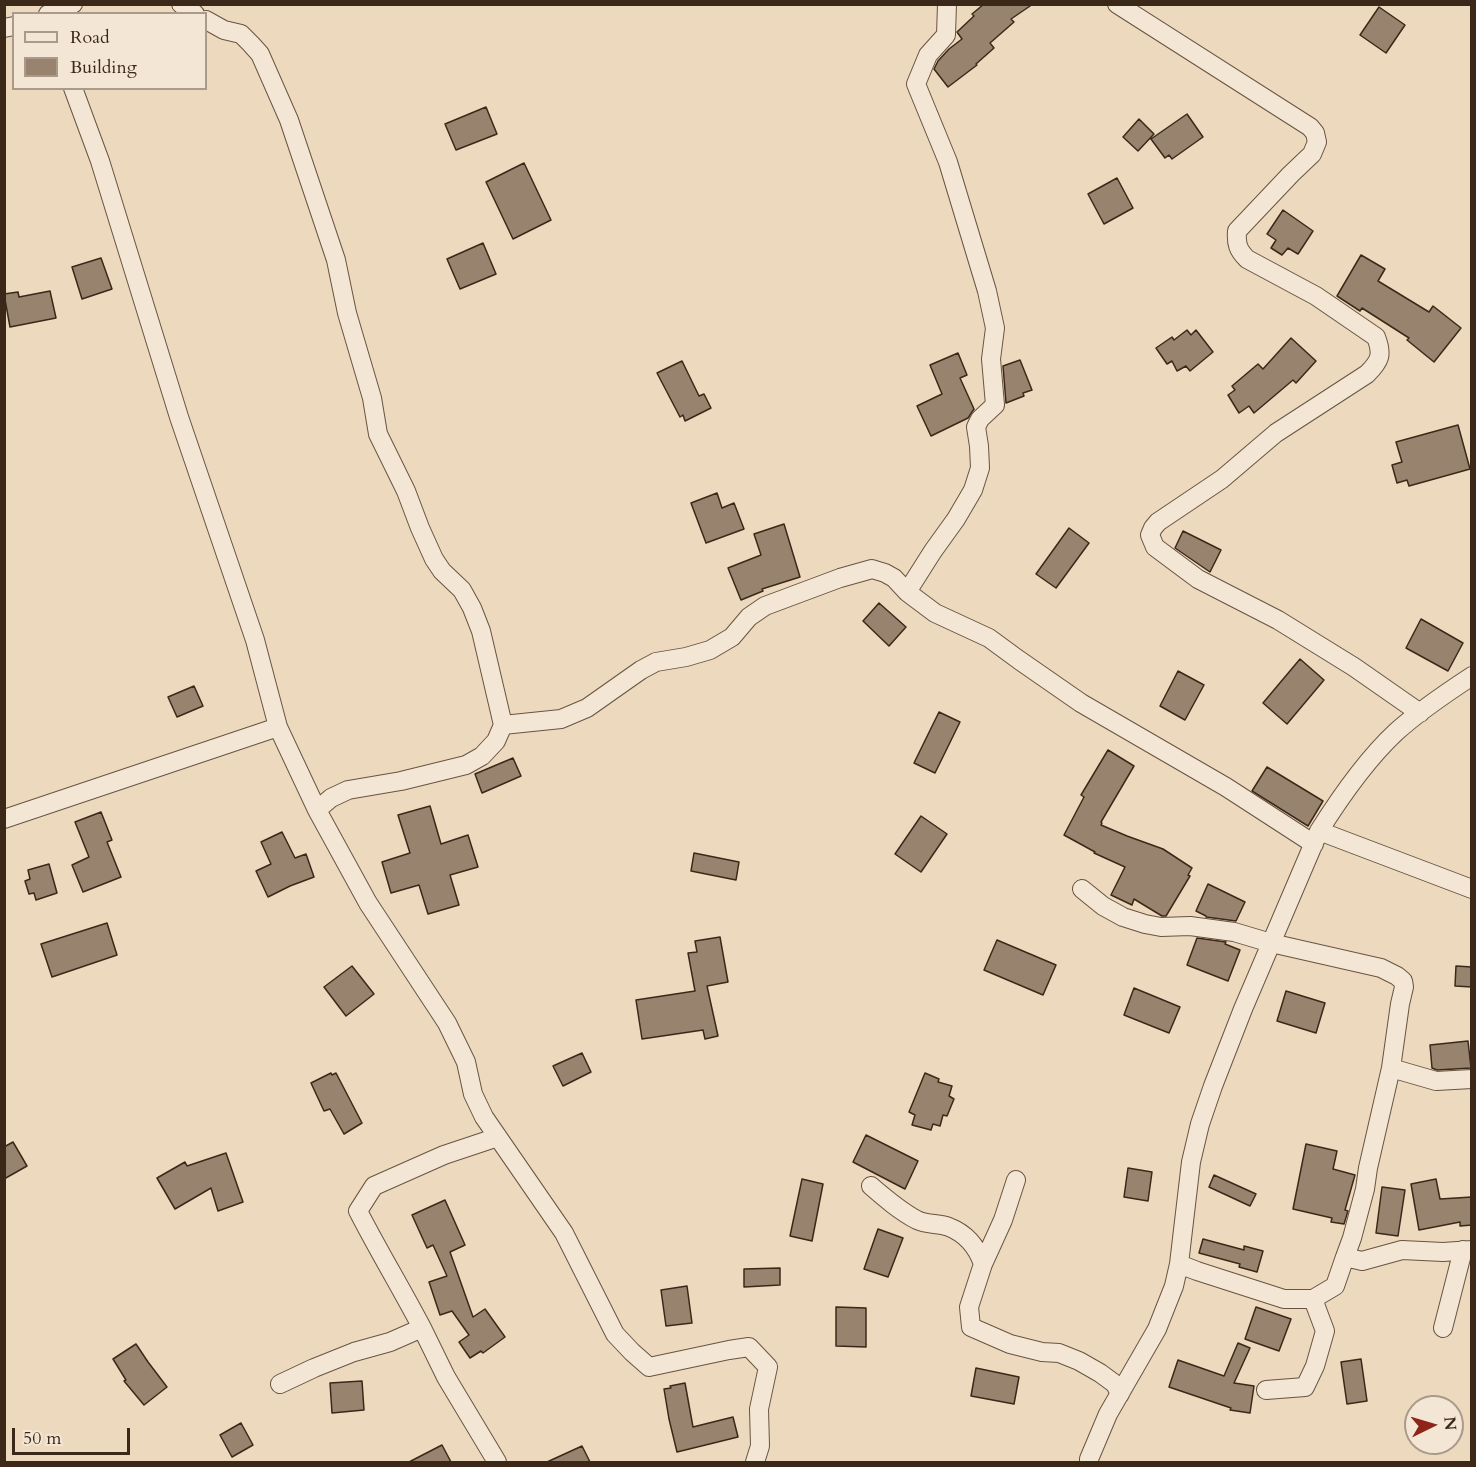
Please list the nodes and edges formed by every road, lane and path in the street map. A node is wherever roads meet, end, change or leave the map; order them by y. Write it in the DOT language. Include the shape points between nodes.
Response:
graph roads {
  1 [pos="73,4"];
  2 [pos="947,4"];
  3 [pos="1117,4"];
  4 [pos="53,12"];
  5 [pos="207,21"];
  6 [pos="74,90"];
  7 [pos="907,592"];
  8 [pos="1472,676"];
  9 [pos="1420,713"];
  10 [pos="503,726"];
  11 [pos="278,727"];
  12 [pos="317,810"];
  13 [pos="4,819"];
  14 [pos="1316,838"];
  15 [pos="1082,889"];
  16 [pos="1472,889"];
  17 [pos="1271,943"];
  18 [pos="1391,1068"];
  19 [pos="1472,1079"];
  20 [pos="498,1137"];
  21 [pos="1016,1180"];
  22 [pos="871,1186"];
  23 [pos="1467,1250"];
  24 [pos="1345,1257"];
  25 [pos="983,1264"];
  26 [pos="1179,1264"];
  27 [pos="1335,1286"];
  28 [pos="1313,1299"];
  29 [pos="422,1328"];
  30 [pos="1443,1328"];
  31 [pos="1325,1331"];
  32 [pos="280,1384"];
  33 [pos="1266,1390"];
  34 [pos="1120,1394"];
  35 [pos="497,1462"];
  36 [pos="755,1462"];
  37 [pos="1089,1462"];
  1 -- 4 [label="street"];
  2 -- 7 [label="street" via="946,35 928,55 916,84 948,162 987,291 995,328 991,351 994,405 976,427 980,468 973,490"];
  3 -- 9 [label="street" via="1315,133 1317,142 1312,154 1237,231 1239,250 1247,259 1316,296 1376,337 1380,347 1377,364 1367,374 1276,433 1222,479 1158,522 1150,535 1152,541 1198,579 1278,620"];
  5 -- 10 [label="street" via="241,34 260,54 289,120 336,260 378,434 434,560 462,590 472,608"];
  6 -- 11 [label="street" via="255,640"];
  7 -- 10 [label="street" via="894,578 872,569 840,578 765,606 732,637 710,650 656,662 587,708 561,718"];
  7 -- 14 [label="street" via="935,612 989,638 1081,703"];
  8 -- 9 [label="street"];
  9 -- 14 [label="street" via="1396,732 1361,770"];
  10 -- 12 [label="street" via="482,756 466,765 348,790"];
  11 -- 12 [label="street"];
  11 -- 13 [label="street"];
  12 -- 20 [label="street" via="368,903 447,1023 466,1062 473,1094"];
  14 -- 16 [label="street"];
  14 -- 17 [label="street"];
  15 -- 17 [label="street" via="1103,906 1145,924 1223,930"];
  17 -- 18 [label="street" via="1381,968 1403,981"];
  17 -- 26 [label="street" via="1200,1124 1191,1162"];
  18 -- 19 [label="street" via="1436,1081"];
  18 -- 24 [label="street" via="1365,1189"];
  20 -- 29 [label="street" via="444,1155 374,1186 357,1211"];
  20 -- 36 [label="street" via="564,1233 615,1334 649,1367 749,1347 768,1366 759,1409 760,1446"];
  21 -- 25 [label="street"];
  22 -- 25 [label="street" via="898,1209 920,1221 949,1227 970,1240"];
  23 -- 24 [label="street" via="1402,1250 1362,1261"];
  23 -- 30 [label="street"];
  24 -- 27 [label="street"];
  25 -- 34 [label="street" via="969,1307 970,1327 1010,1344 1079,1361 1115,1384"];
  26 -- 28 [label="street" via="1284,1299"];
  26 -- 34 [label="street" via="1157,1329"];
  27 -- 28 [label="street"];
  27 -- 31 [label="street"];
  28 -- 31 [label="street"];
  29 -- 32 [label="street"];
  29 -- 35 [label="street"];
  31 -- 33 [label="street" via="1305,1387"];
  34 -- 37 [label="street"];
}
